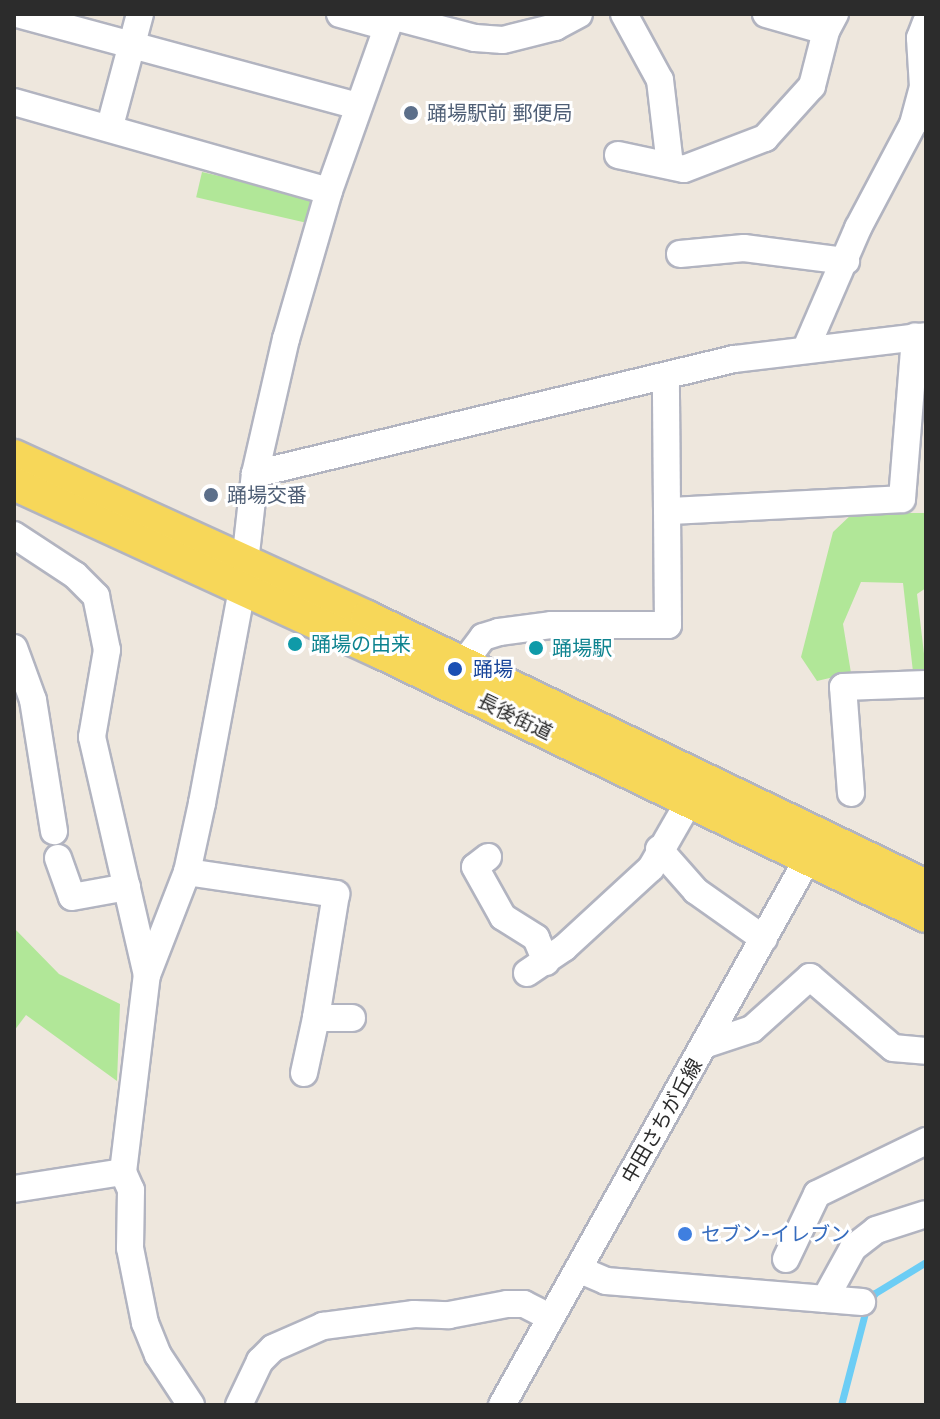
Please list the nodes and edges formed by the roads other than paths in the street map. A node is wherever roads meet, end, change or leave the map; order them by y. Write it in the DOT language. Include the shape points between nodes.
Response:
graph roads {
  1 [pos="17,14"];
  2 [pos="140,14"];
  3 [pos="340,14"];
  4 [pos="579,14"];
  5 [pos="624,14"];
  6 [pos="766,14"];
  7 [pos="390,19"];
  8 [pos="926,22"];
  9 [pos="528,23"];
  10 [pos="831,23"];
  11 [pos="131,45"];
  12 [pos="14,102"];
  13 [pos="357,106"];
  14 [pos="110,126"];
  15 [pos="618,155"];
  16 [pos="670,165"];
  17 [pos="329,191"];
  18 [pos="680,254"];
  19 [pos="846,261"];
  20 [pos="920,337"];
  21 [pos="807,346"];
  22 [pos="666,378"];
  23 [pos="14,456"];
  24 [pos="255,474"];
  25 [pos="14,484"];
  26 [pos="669,511"];
  27 [pos="14,535"];
  28 [pos="244,574"];
  29 [pos="14,648"];
  30 [pos="462,665"];
  31 [pos="926,684"];
  32 [pos="851,793"];
  33 [pos="690,800"];
  34 [pos="54,831"];
  35 [pos="814,848"];
  36 [pos="659,849"];
  37 [pos="488,857"];
  38 [pos="58,858"];
  39 [pos="187,872"];
  40 [pos="926,886"];
  41 [pos="127,887"];
  42 [pos="926,916"];
  43 [pos="764,939"];
  44 [pos="147,975"];
  45 [pos="316,1018"];
  46 [pos="352,1018"];
  47 [pos="707,1044"];
  48 [pos="926,1051"];
  49 [pos="304,1073"];
  50 [pos="926,1141"];
  51 [pos="123,1172"];
  52 [pos="16,1191"];
  53 [pos="926,1214"];
  54 [pos="786,1259"];
  55 [pos="578,1269"];
  56 [pos="825,1299"];
  57 [pos="862,1302"];
  58 [pos="551,1318"];
  59 [pos="190,1405"];
  60 [pos="239,1405"];
  61 [pos="502,1405"];
  1 -- 11 [label="street"];
  2 -- 11 [label="street"];
  3 -- 7 [label="street"];
  4 -- 9 [label="street"];
  5 -- 16 [label="street" via="660,80"];
  6 -- 10 [label="street"];
  7 -- 9 [label="street" via="503,40"];
  7 -- 13 [label="street"];
  8 -- 19 [label="street" via="920,38 923,87 913,124"];
  10 -- 16 [label="street" via="812,86 765,138 684,169"];
  11 -- 13 [label="street"];
  11 -- 14 [label="street"];
  12 -- 14 [label="street"];
  13 -- 17 [label="street"];
  14 -- 17 [label="street"];
  15 -- 16 [label="street"];
  17 -- 24 [label="street" via="286,339"];
  18 -- 19 [label="street" via="744,248"];
  19 -- 21 [label="street"];
  20 -- 21 [label="street"];
  20 -- 26 [label="street" via="902,499"];
  21 -- 22 [label="street"];
  22 -- 24 [label="street"];
  22 -- 26 [label="street"];
  23 -- 28 [label="main road, 長後街道"];
  24 -- 28 [label="street"];
  25 -- 28 [label="main road, 長後街道"];
  26 -- 30 [label="street" via="668,625 551,625 499,632 483,637"];
  27 -- 41 [label="street" via="75,575 96,596 107,650 92,737"];
  28 -- 30 [label="main road, 長後街道"];
  28 -- 33 [label="main road, 長後街道"];
  28 -- 39 [label="street"];
  29 -- 34 [label="street" via="33,700"];
  30 -- 35 [label="main road, 長後街道"];
  31 -- 32 [label="street" via="843,687"];
  33 -- 35 [label="main road, 長後街道"];
  33 -- 36 [label="street"];
  35 -- 40 [label="main road"];
  35 -- 42 [label="main road, 長後街道"];
  35 -- 43 [label="street, 中田さちが丘線"];
  36 -- 37 [label="street" via="651,868 537,967 536,938 503,917 475,867"];
  36 -- 43 [label="street" via="696,891"];
  38 -- 41 [label="street" via="72,897"];
  39 -- 44 [label="street"];
  39 -- 45 [label="street" via="336,894"];
  41 -- 44 [label="street"];
  43 -- 47 [label="street, 中田さちが丘線"];
  44 -- 51 [label="street"];
  45 -- 46 [label="street"];
  45 -- 49 [label="street"];
  47 -- 48 [label="street" via="752,1029 810,977 893,1048"];
  47 -- 55 [label="street, 中田さちが丘線"];
  50 -- 54 [label="street" via="817,1194"];
  51 -- 52 [label="street"];
  51 -- 59 [label="street" via="131,1190 130,1248 145,1323"];
  53 -- 56 [label="street" via="876,1230 853,1248"];
  55 -- 56 [label="street" via="606,1281"];
  55 -- 58 [label="street, 中田さちが丘線"];
  56 -- 57 [label="street"];
  58 -- 60 [label="street" via="524,1304 507,1304 449,1315 414,1314 323,1326 273,1348 260,1361"];
  58 -- 61 [label="street, 中田さちが丘線"];
}
